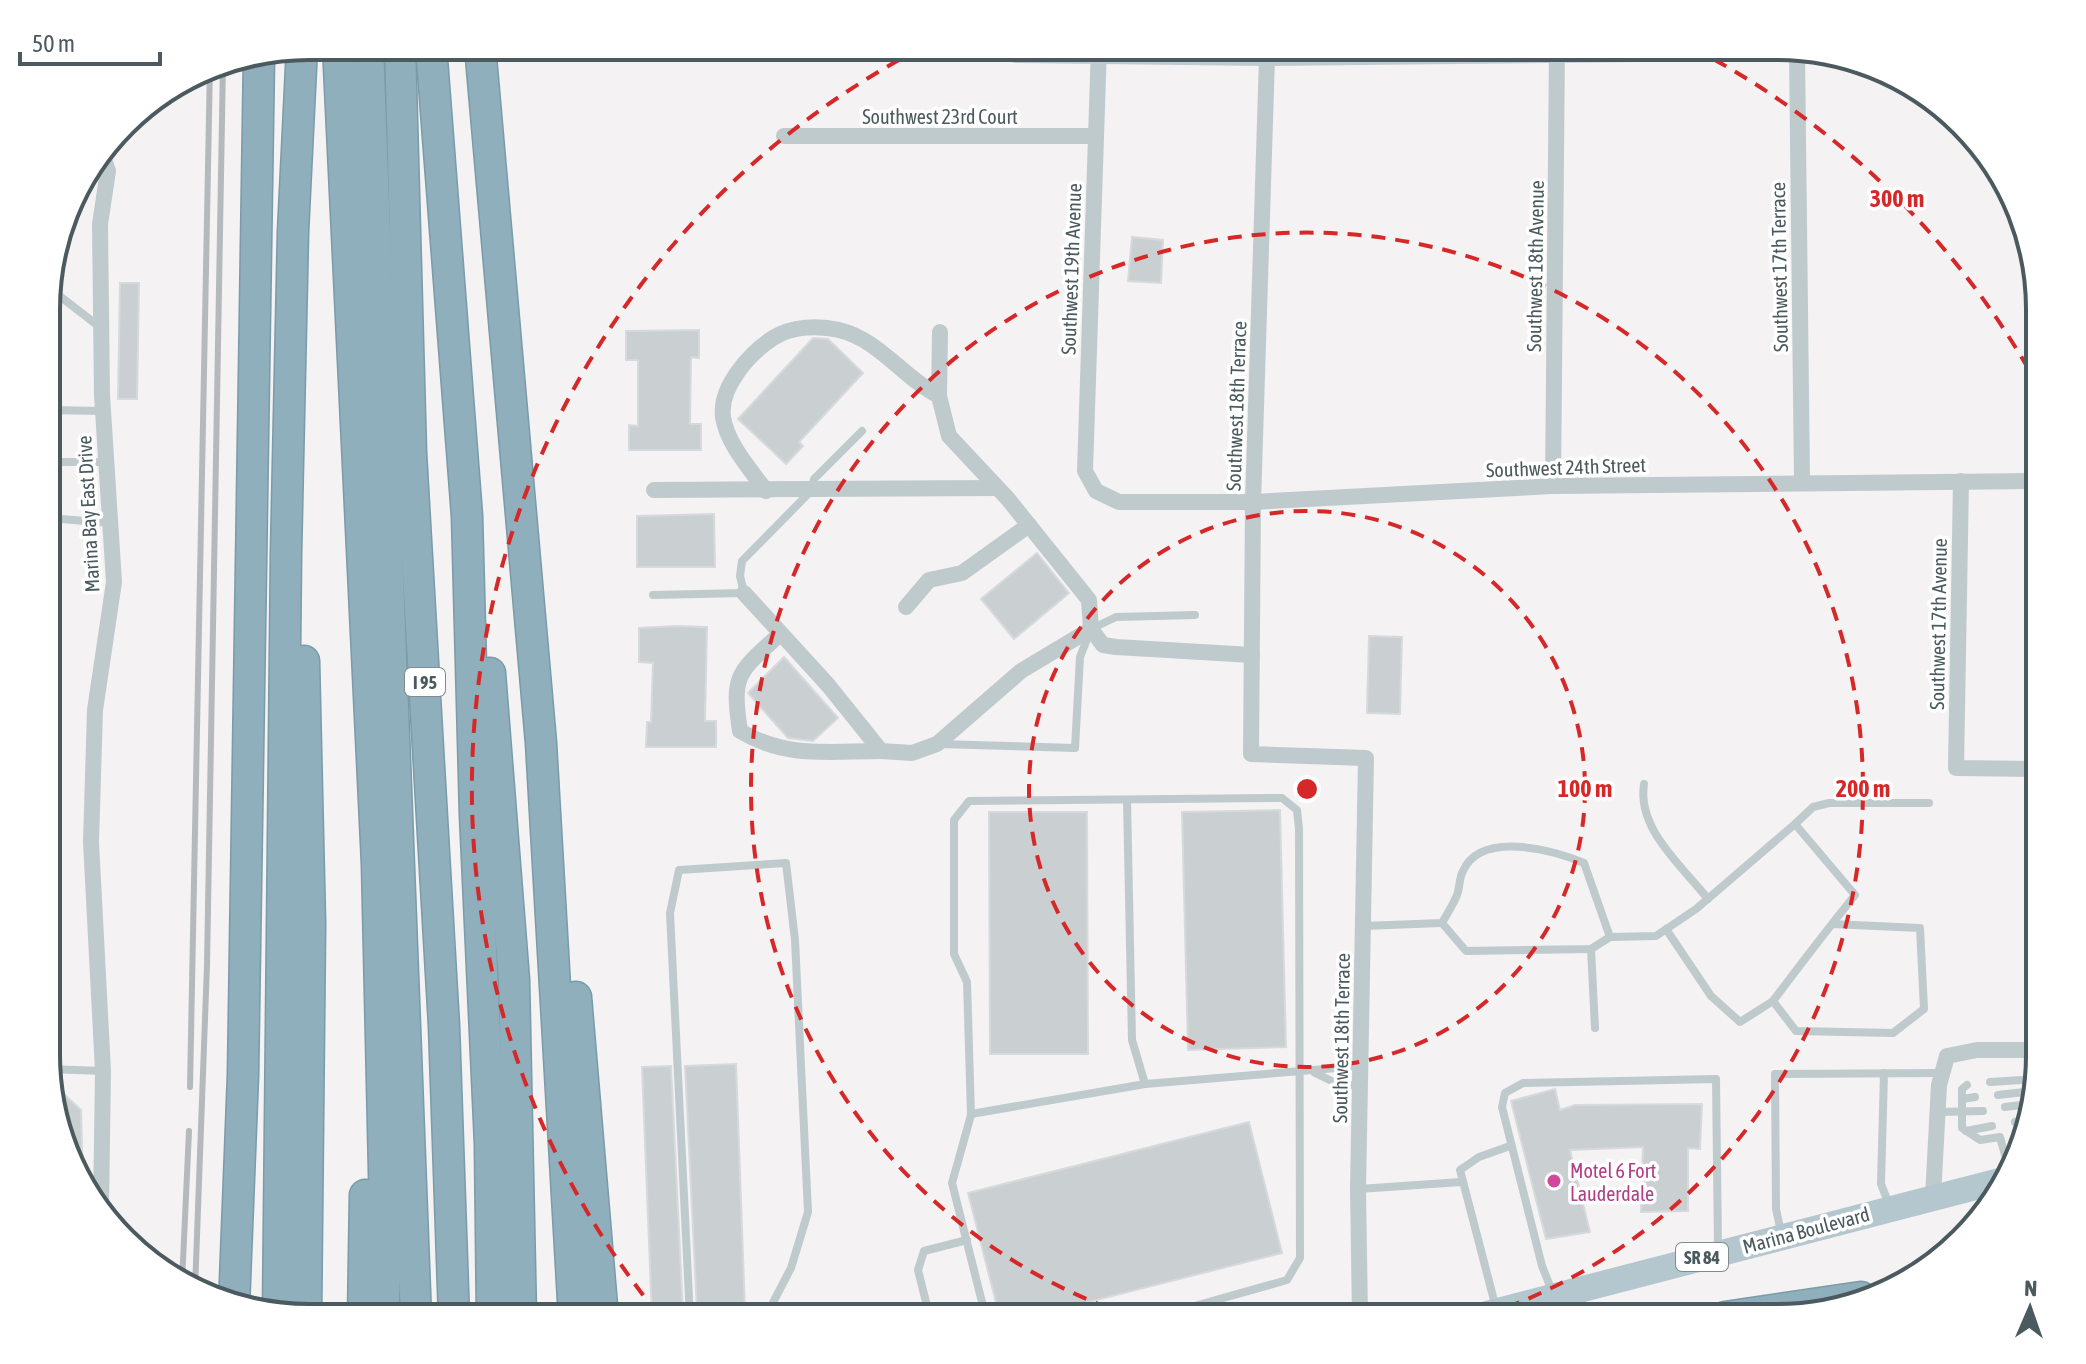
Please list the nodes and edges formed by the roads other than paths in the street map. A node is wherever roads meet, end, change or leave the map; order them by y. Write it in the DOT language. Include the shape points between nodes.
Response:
graph roads {
  1 [pos="1099,60"];
  2 [pos="1267,60"];
  3 [pos="1557,60"];
  4 [pos="301,61"];
  5 [pos="325,61"];
  6 [pos="339,61"];
  7 [pos="369,61"];
  8 [pos="400,61"];
  9 [pos="432,61"];
  10 [pos="481,61"];
  11 [pos="1797,61"];
  12 [pos="259,65"];
  13 [pos="784,136"];
  14 [pos="1095,136"];
  15 [pos="106,166"];
  16 [pos="61,297"];
  17 [pos="101,328"];
  18 [pos="940,332"];
  19 [pos="939,396"];
  20 [pos="60,410"];
  21 [pos="103,411"];
  22 [pos="290,424"];
  23 [pos="862,431"];
  24 [pos="60,462"];
  25 [pos="107,462"];
  26 [pos="1802,481"];
  27 [pos="1961,481"];
  28 [pos="2025,481"];
  29 [pos="1553,486"];
  30 [pos="997,488"];
  31 [pos="654,490"];
  32 [pos="766,491"];
  33 [pos="811,491"];
  34 [pos="1096,491"];
  35 [pos="1253,502"];
  36 [pos="467,516"];
  37 [pos="60,519"];
  38 [pos="111,523"];
  39 [pos="1029,525"];
  40 [pos="744,593"];
  41 [pos="653,595"];
  42 [pos="906,607"];
  43 [pos="1195,615"];
  44 [pos="1091,629"];
  45 [pos="780,634"];
  46 [pos="1252,655"];
  47 [pos="541,743"];
  48 [pos="937,744"];
  49 [pos="881,751"];
  50 [pos="2025,769"];
  51 [pos="1644,784"];
  52 [pos="1127,800"];
  53 [pos="1929,803"];
  54 [pos="1795,824"];
  55 [pos="1708,899"];
  56 [pos="1442,923"];
  57 [pos="1832,924"];
  58 [pos="1363,926"];
  59 [pos="1666,929"];
  60 [pos="1610,937"];
  61 [pos="1591,949"];
  62 [pos="1773,1001"];
  63 [pos="1595,1028"];
  64 [pos="2025,1050"];
  65 [pos="1361,1066"];
  66 [pos="61,1069"];
  67 [pos="103,1071"];
  68 [pos="1302,1072"];
  69 [pos="1314,1072"];
  70 [pos="1884,1073"];
  71 [pos="1942,1073"];
  72 [pos="2024,1080"];
  73 [pos="1990,1082"];
  74 [pos="1145,1084"];
  75 [pos="1360,1085"];
  76 [pos="1967,1085"];
  77 [pos="2022,1092"];
  78 [pos="1998,1095"];
  79 [pos="1975,1097"];
  80 [pos="1962,1099"];
  81 [pos="2021,1105"];
  82 [pos="2005,1107"];
  83 [pos="1983,1111"];
  84 [pos="1937,1112"];
  85 [pos="971,1114"];
  86 [pos="1962,1114"];
  87 [pos="1992,1126"];
  88 [pos="1966,1131"];
  89 [pos="1510,1146"];
  90 [pos="2005,1154"];
  91 [pos="1461,1182"];
  92 [pos="1990,1183"];
  93 [pos="1358,1189"];
  94 [pos="101,1192"];
  95 [pos="1933,1197"];
  96 [pos="1891,1208"];
  97 [pos="1782,1236"];
  98 [pos="967,1240"];
  99 [pos="1719,1253"];
  100 [pos="235,1292"];
  101 [pos="1554,1296"];
  102 [pos="278,1302"];
  103 [pos="1204,1303"];
  104 [pos="1360,1303"];
  105 [pos="1495,1303"];
  106 [pos="1527,1303"];
  107 [pos="306,1304"];
  108 [pos="363,1304"];
  109 [pos="384,1304"];
  110 [pos="415,1304"];
  111 [pos="454,1304"];
  112 [pos="492,1304"];
  113 [pos="521,1304"];
  114 [pos="573,1304"];
  115 [pos="602,1304"];
  116 [pos="689,1304"];
  117 [pos="772,1304"];
  118 [pos="926,1304"];
  119 [pos="982,1304"];
  1 -- 14 [label="street, Southwest 19th Avenue"];
  2 -- 35 [label="street, Southwest 18th Terrace"];
  3 -- 29 [label="street, Southwest 18th Avenue"];
  4 -- 22 [label="highway"];
  5 -- 108 [label="highway" via="359,831"];
  6 -- 109 [label="highway" via="377,864"];
  7 -- 110 [label="highway"];
  8 -- 111 [label="highway, I 95" via="410,439 444,1026"];
  9 -- 36 [label="highway"];
  10 -- 47 [label="highway"];
  11 -- 26 [label="street, Southwest 17th Terrace"];
  12 -- 100 [label="highway" via="243,1075"];
  13 -- 14 [label="street, Southwest 23rd Court"];
  14 -- 34 [label="street, Southwest 19th Avenue" via="1085,471"];
  15 -- 17 [label="street, Marina Bay East Drive" via="100,224"];
  16 -- 17 [label="lane"];
  17 -- 21 [label="street, Marina Bay East Drive"];
  18 -- 19 [label="street"];
  19 -- 30 [label="street" via="949,436"];
  19 -- 32 [label="street" via="916,384 869,339 818,326 773,338 726,388 723,417 736,448"];
  20 -- 21 [label="lane"];
  21 -- 25 [label="street, Marina Bay East Drive"];
  22 -- 102 [label="highway"];
  22 -- 107 [label="highway" via="310,834"];
  23 -- 33 [label="lane" via="814,479"];
  24 -- 25 [label="lane"];
  25 -- 38 [label="street, Marina Bay East Drive"];
  26 -- 27 [label="street, Southwest 24th Street"];
  26 -- 29 [label="street, Southwest 24th Street"];
  27 -- 28 [label="street, Southwest 24th Street"];
  27 -- 50 [label="street, Southwest 17th Avenue" via="1956,768"];
  29 -- 35 [label="street, Southwest 24th Street"];
  30 -- 33 [label="street"];
  30 -- 39 [label="street"];
  31 -- 32 [label="street"];
  32 -- 33 [label="street"];
  33 -- 40 [label="lane" via="742,561"];
  34 -- 35 [label="street, Southwest 24th Street" via="1119,502"];
  35 -- 46 [label="street, Southwest 18th Terrace"];
  36 -- 112 [label="highway"];
  36 -- 113 [label="highway" via="489,666 510,912"];
  37 -- 38 [label="lane"];
  38 -- 67 [label="street, Marina Bay East Drive" via="114,582 95,710 91,842"];
  39 -- 42 [label="street" via="962,573 929,580"];
  39 -- 44 [label="street" via="1089,600"];
  40 -- 41 [label="lane"];
  40 -- 45 [label="street"];
  43 -- 44 [label="lane" via="1116,617"];
  44 -- 46 [label="street" via="1103,645"];
  44 -- 48 [label="street" via="1021,671"];
  44 -- 48 [label="lane" via="1080,657 1075,748"];
  45 -- 49 [label="street"];
  45 -- 49 [label="street" via="740,672 735,697 740,731 790,752"];
  46 -- 58 [label="street, Southwest 18th Terrace" via="1251,754 1366,758"];
  47 -- 114 [label="highway"];
  47 -- 115 [label="highway" via="564,838"];
  48 -- 49 [label="street" via="912,753"];
  51 -- 55 [label="lane" via="1646,819"];
  52 -- 68 [label="lane" via="1282,798 1297,810"];
  52 -- 74 [label="lane" via="1132,1040"];
  52 -- 85 [label="lane" via="969,801 954,820 954,954 967,982"];
  53 -- 54 [label="lane" via="1829,803 1813,807"];
  54 -- 55 [label="lane"];
  54 -- 57 [label="lane" via="1855,895"];
  55 -- 59 [label="lane"];
  56 -- 58 [label="lane"];
  56 -- 60 [label="lane" via="1457,896 1463,869 1477,854 1504,845 1553,850 1584,863"];
  56 -- 61 [label="lane" via="1466,951"];
  57 -- 62 [label="lane"];
  57 -- 62 [label="lane" via="1920,928 1924,1009 1893,1033 1829,1033 1796,1031"];
  58 -- 65 [label="street, Southwest 18th Terrace"];
  59 -- 60 [label="lane" via="1656,936"];
  59 -- 62 [label="lane" via="1711,996 1740,1022"];
  60 -- 61 [label="lane"];
  61 -- 63 [label="lane"];
  64 -- 71 [label="street" via="1947,1056"];
  65 -- 69 [label="lane"];
  65 -- 75 [label="street, Southwest 18th Terrace"];
  66 -- 67 [label="lane"];
  67 -- 94 [label="street, Marina Bay East Drive"];
  68 -- 69 [label="lane"];
  68 -- 74 [label="lane"];
  68 -- 103 [label="lane" via="1300,1258 1287,1280"];
  69 -- 75 [label="lane" via="1340,1085"];
  70 -- 71 [label="lane"];
  70 -- 96 [label="lane" via="1881,1184"];
  70 -- 97 [label="lane" via="1775,1074 1776,1209"];
  71 -- 84 [label="street"];
  72 -- 73 [label="lane"];
  74 -- 85 [label="lane"];
  75 -- 93 [label="street, Southwest 18th Terrace"];
  76 -- 80 [label="lane"];
  77 -- 78 [label="lane"];
  79 -- 80 [label="lane"];
  80 -- 86 [label="lane"];
  81 -- 82 [label="lane"];
  83 -- 86 [label="lane"];
  84 -- 86 [label="lane"];
  84 -- 95 [label="street"];
  85 -- 98 [label="lane" via="952,1183"];
  86 -- 88 [label="lane"];
  87 -- 88 [label="lane"];
  88 -- 90 [label="lane" via="1980,1140 2000,1137"];
  89 -- 91 [label="lane" via="1460,1170"];
  89 -- 99 [label="lane" via="1502,1107 1513,1086 1716,1079"];
  89 -- 101 [label="lane"];
  91 -- 93 [label="lane"];
  91 -- 105 [label="lane"];
  92 -- 95 [label="main road, Marina Boulevard / SR 84"];
  93 -- 104 [label="street, Southwest 18th Terrace"];
  95 -- 96 [label="main road, Marina Boulevard / SR 84"];
  96 -- 97 [label="main road, Marina Boulevard / SR 84"];
  97 -- 99 [label="main road, Marina Boulevard / SR 84"];
  98 -- 118 [label="lane" via="924,1251 918,1270"];
  98 -- 119 [label="lane"];
  99 -- 101 [label="main road, Marina Boulevard / SR 84"];
  101 -- 106 [label="main road, Marina Boulevard / SR 84"];
  116 -- 117 [label="lane" via="670,913 679,870 786,863 795,940 808,1212 791,1268"];
}
